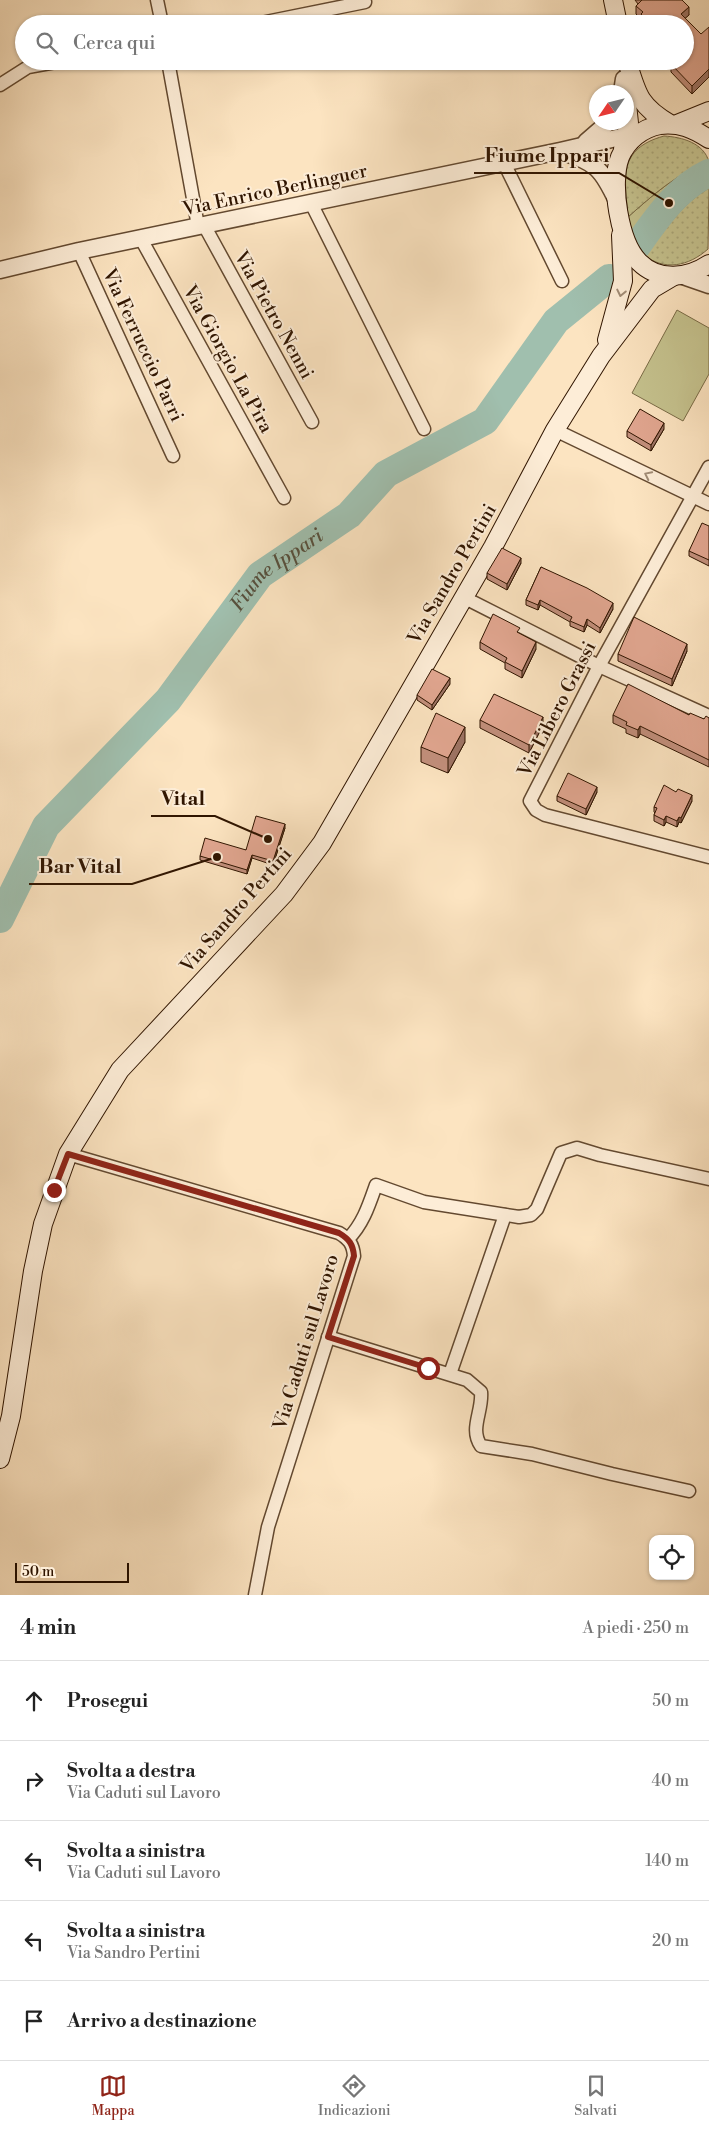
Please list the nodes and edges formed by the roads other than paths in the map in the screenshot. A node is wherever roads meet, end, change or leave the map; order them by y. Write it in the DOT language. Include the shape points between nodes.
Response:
graph roads {
  1 [pos="158,0"];
  2 [pos="613,0"];
  3 [pos="365,2"];
  4 [pos="160,15"];
  5 [pos="301,15"];
  6 [pos="616,15"];
  7 [pos="24,70"];
  8 [pos="170,70"];
  9 [pos="624,70"];
  10 [pos="630,70"];
  11 [pos="0,84"];
  12 [pos="625,85"];
  13 [pos="709,111"];
  14 [pos="673,124"];
  15 [pos="600,130"];
  16 [pos="632,130"];
  17 [pos="634,134"];
  18 [pos="709,139"];
  19 [pos="579,147"];
  20 [pos="560,151"];
  21 [pos="504,163"];
  22 [pos="311,203"];
  23 [pos="619,211"];
  24 [pos="201,226"];
  25 [pos="140,238"];
  26 [pos="79,250"];
  27 [pos="709,264"];
  28 [pos="0,270"];
  29 [pos="678,276"];
  30 [pos="562,281"];
  31 [pos="709,285"];
  32 [pos="601,356"];
  33 [pos="312,422"];
  34 [pos="424,429"];
  35 [pos="555,430"];
  36 [pos="173,456"];
  37 [pos="709,467"];
  38 [pos="692,496"];
  39 [pos="284,498"];
  40 [pos="709,504"];
  41 [pos="463,597"];
  42 [pos="599,666"];
  43 [pos="709,716"];
  44 [pos="709,857"];
  45 [pos="68,1154"];
  46 [pos="709,1179"];
  47 [pos="505,1215"];
  48 [pos="348,1239"];
  49 [pos="328,1337"];
  50 [pos="450,1374"];
  51 [pos="0,1459"];
  52 [pos="689,1490"];
  53 [pos="255,1595"];
  1 -- 4 [label="street"];
  2 -- 6 [label="main road"];
  3 -- 5 [label="street"];
  7 -- 11 [label="street"];
  8 -- 24 [label="street, Via Pietro Nenni"];
  9 -- 12 [label="main road"];
  10 -- 14 [label="main road" via="644,105"];
  13 -- 14 [label="main road"];
  14 -- 17 [label="main road" via="653,126"];
  14 -- 18 [label="main road" via="694,129"];
  15 -- 19 [label="street"];
  16 -- 17 [label="main road"];
  17 -- 19 [label="street, Via Enrico Berlinguer"];
  17 -- 23 [label="main road" via="620,157 616,176"];
  19 -- 20 [label="street, Via Enrico Berlinguer"];
  20 -- 21 [label="street, Via Enrico Berlinguer"];
  20 -- 23 [label="street" via="597,167 606,177"];
  21 -- 22 [label="street, Via Enrico Berlinguer"];
  21 -- 30 [label="street"];
  22 -- 24 [label="street, Via Enrico Berlinguer"];
  22 -- 34 [label="street"];
  23 -- 29 [label="main road" via="626,241 638,262 650,270"];
  23 -- 32 [label="main road, one-way" via="623,280 612,327"];
  24 -- 25 [label="street, Via Enrico Berlinguer"];
  24 -- 33 [label="street, Via Pietro Nenni"];
  25 -- 26 [label="street, Via Enrico Berlinguer"];
  25 -- 39 [label="street, Via Giorgio La Pira"];
  26 -- 28 [label="street, Via Enrico Berlinguer"];
  26 -- 36 [label="street, Via Ferruccio Parri"];
  27 -- 29 [label="main road" via="697,272"];
  29 -- 31 [label="street"];
  29 -- 32 [label="main road" via="652,289"];
  32 -- 35 [label="main road, Via Sandro Pertini"];
  38 -- 35 [label="street, one-way"];
  35 -- 41 [label="main road, Via Sandro Pertini"];
  37 -- 38 [label="street, Via Libero Grassi"];
  38 -- 40 [label="street"];
  38 -- 42 [label="street, Via Libero Grassi"];
  41 -- 42 [label="street"];
  41 -- 45 [label="main road, Via Sandro Pertini" via="322,843 284,894 120,1070"];
  42 -- 43 [label="street"];
  42 -- 44 [label="street, Via Libero Grassi" via="530,801 545,815"];
  45 -- 48 [label="street, Via Caduti sul Lavoro" via="339,1233"];
  45 -- 51 [label="main road, Via Sandro Pertini" via="43,1224 11,1416"];
  46 -- 47 [label="street" via="577,1148 569,1149 561,1153 556,1162 537,1209 531,1215"];
  47 -- 48 [label="street" via="424,1202 376,1185 363,1219"];
  47 -- 50 [label="street"];
  48 -- 49 [label="street, Via Caduti sul Lavoro" via="354,1256"];
  49 -- 50 [label="street"];
  49 -- 53 [label="street, Via Caduti sul Lavoro" via="268,1527"];
  50 -- 52 [label="street" via="467,1380 481,1392 475,1432 481,1446 532,1454"];
}
